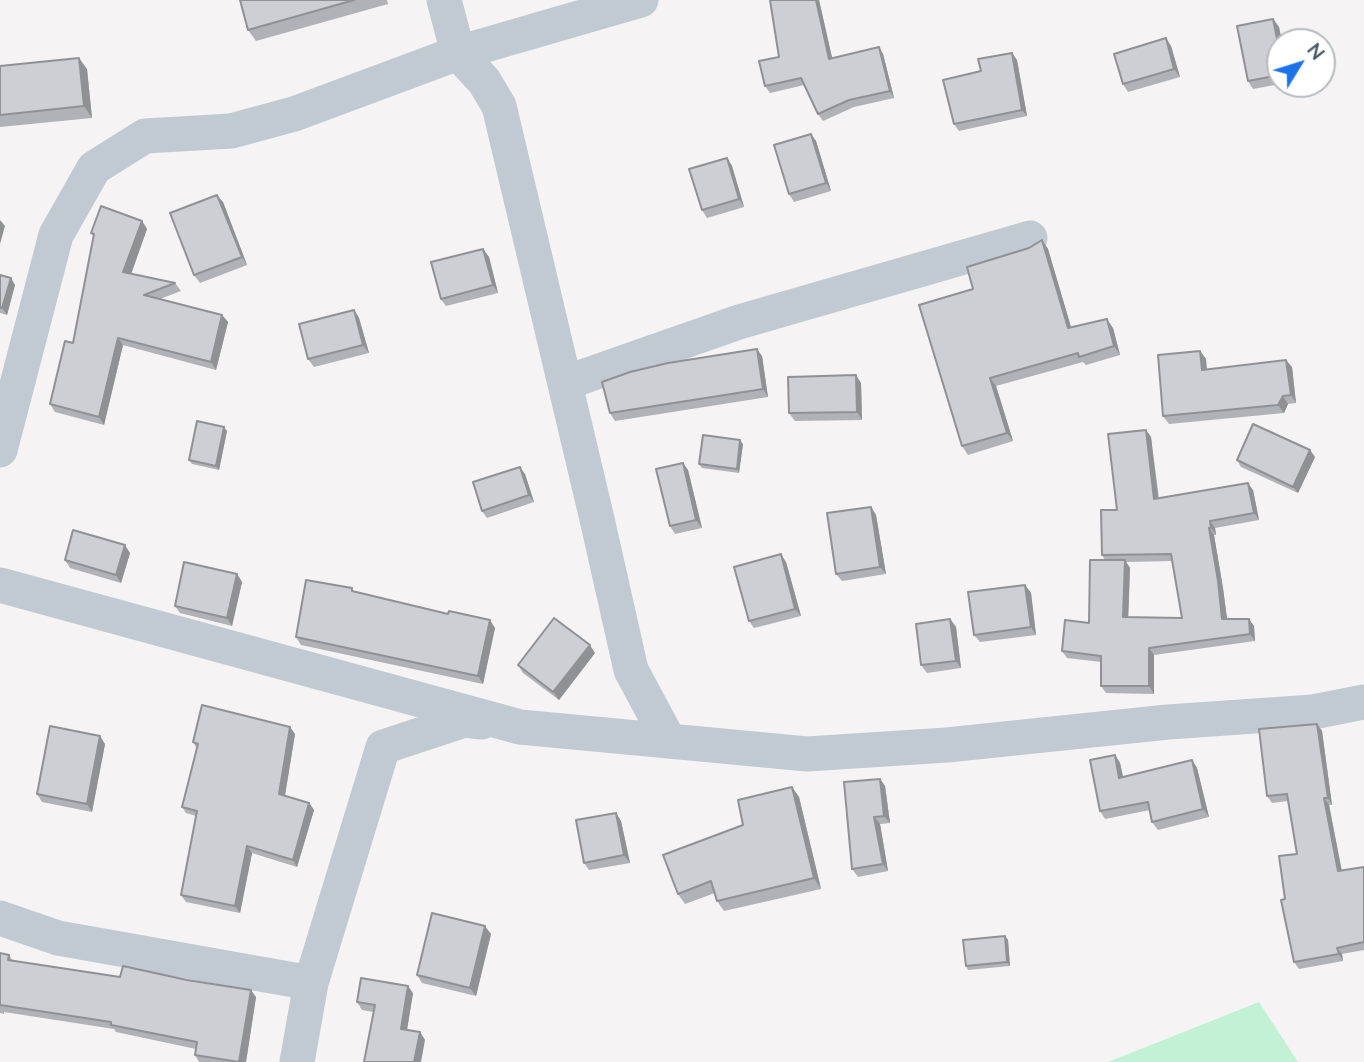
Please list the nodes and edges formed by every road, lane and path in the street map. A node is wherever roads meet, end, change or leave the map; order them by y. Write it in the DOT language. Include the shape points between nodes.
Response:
graph roads {
  1 [pos="444,0"];
  2 [pos="641,0"];
  3 [pos="458,53"];
  4 [pos="1030,238"];
  5 [pos="565,383"];
  6 [pos="0,450"];
  7 [pos="0,585"];
  8 [pos="1364,702"];
  9 [pos="520,727"];
  10 [pos="669,741"];
  11 [pos="0,918"];
  12 [pos="311,983"];
  13 [pos="297,1062"];
  1 -- 3 [label="street"];
  2 -- 3 [label="street"];
  3 -- 5 [label="street" via="499,106"];
  3 -- 6 [label="street" via="269,121 231,131 145,136 94,168 56,235"];
  4 -- 5 [label="street" via="739,322"];
  5 -- 10 [label="street" via="631,670"];
  7 -- 9 [label="street"];
  8 -- 10 [label="street" via="1313,712 807,754"];
  9 -- 10 [label="street"];
  9 -- 12 [label="street" via="465,720 383,747"];
  11 -- 12 [label="street" via="58,938"];
  12 -- 13 [label="street"];
}
